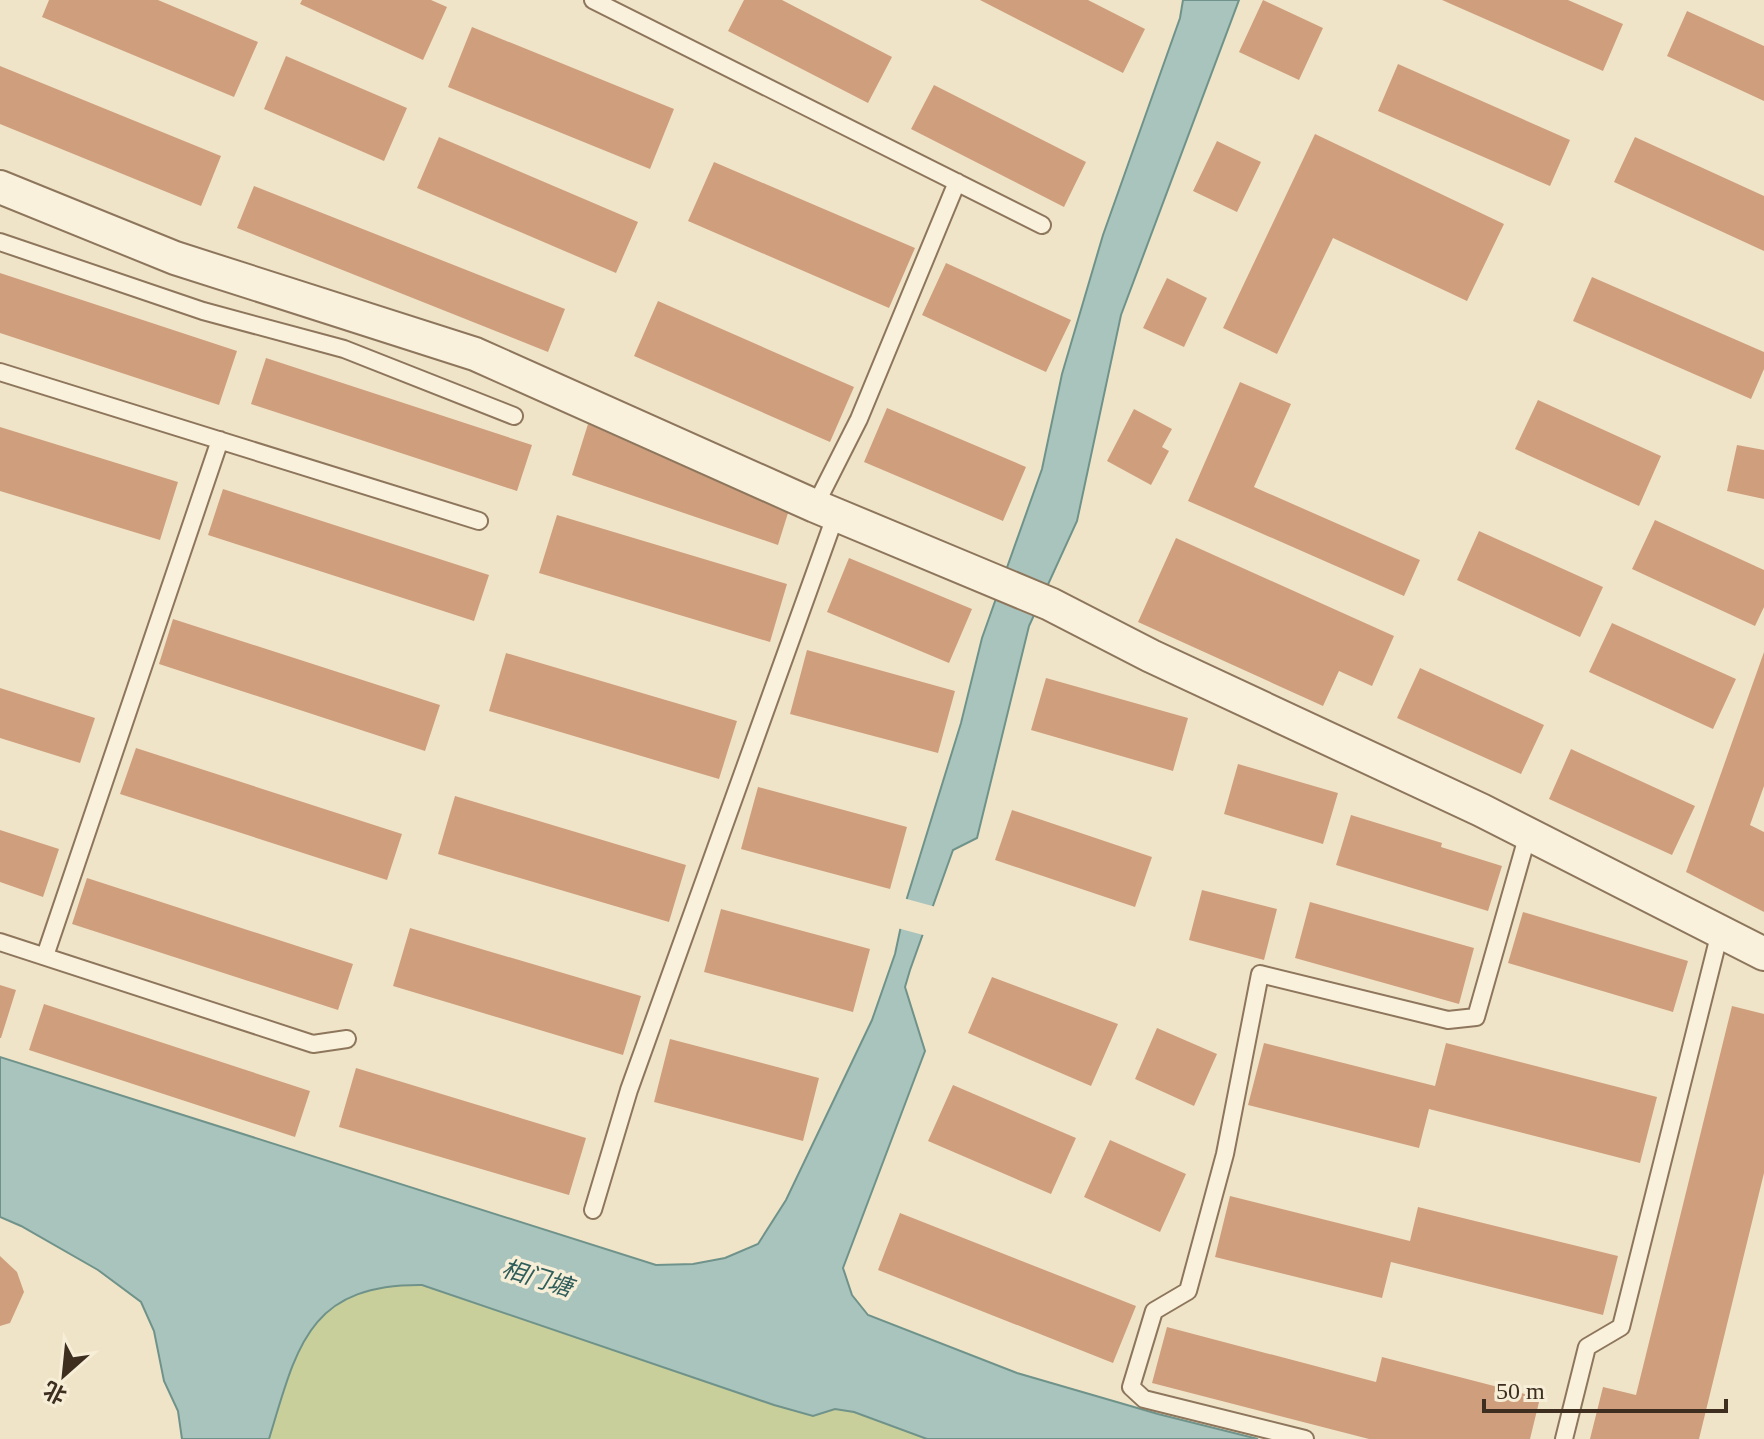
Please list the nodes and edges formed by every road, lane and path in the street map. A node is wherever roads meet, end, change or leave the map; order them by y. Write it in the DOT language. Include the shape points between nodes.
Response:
graph roads {
  1 [pos="593,0"];
  2 [pos="957,182"];
  3 [pos="0,187"];
  4 [pos="1042,225"];
  5 [pos="0,242"];
  6 [pos="0,372"];
  7 [pos="514,416"];
  8 [pos="220,440"];
  9 [pos="826,510"];
  10 [pos="479,521"];
  11 [pos="1528,834"];
  12 [pos="1720,932"];
  13 [pos="0,942"];
  14 [pos="1764,954"];
  15 [pos="45,956"];
  16 [pos="347,1039"];
  17 [pos="593,1210"];
  18 [pos="1305,1439"];
  19 [pos="1564,1439"];
  1 -- 2 [label="lane"];
  2 -- 4 [label="lane"];
  2 -- 9 [label="lane"];
  3 -- 9 [label="street" via="175,258 475,354"];
  5 -- 7 [label="lane" via="203,311 344,349"];
  6 -- 8 [label="lane"];
  8 -- 10 [label="lane"];
  8 -- 15 [label="lane"];
  9 -- 11 [label="street" via="1050,604"];
  9 -- 17 [label="lane"];
  11 -- 12 [label="street"];
  11 -- 18 [label="lane" via="1476,1017 1448,1020 1260,974 1225,1154 1188,1291 1154,1311 1131,1387 1144,1399"];
  12 -- 14 [label="street"];
  12 -- 19 [label="lane" via="1621,1327 1587,1347"];
  13 -- 15 [label="lane"];
  15 -- 16 [label="lane" via="313,1044"];
}
